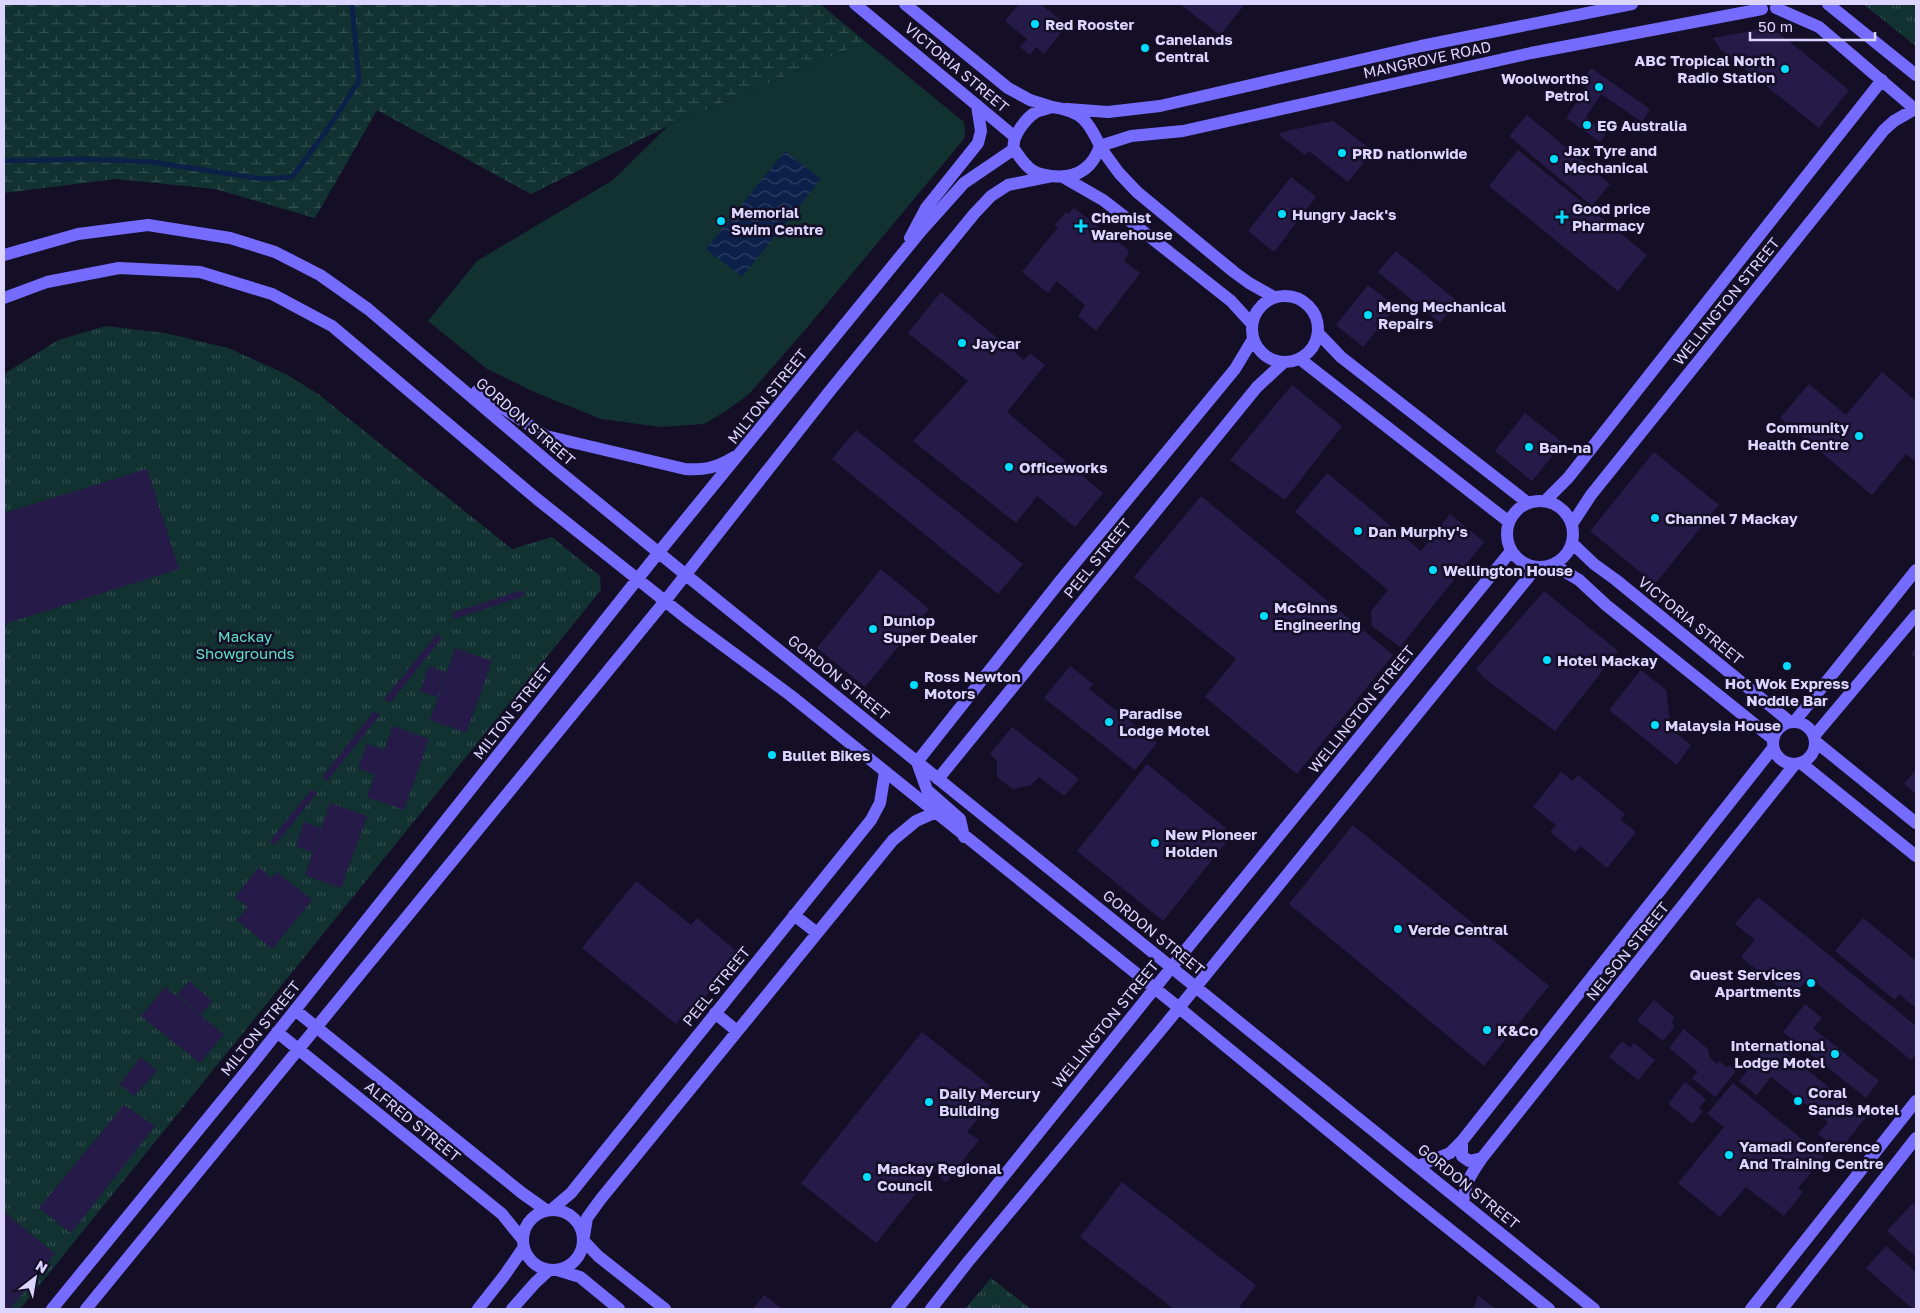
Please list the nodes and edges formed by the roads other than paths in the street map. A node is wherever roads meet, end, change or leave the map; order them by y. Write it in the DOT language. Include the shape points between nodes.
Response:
graph roads {
  1 [pos="855,4"];
  2 [pos="904,4"];
  3 [pos="1632,4"];
  4 [pos="1750,4"];
  5 [pos="1828,4"];
  6 [pos="1780,6"];
  7 [pos="1762,9"];
  8 [pos="1916,75"];
  9 [pos="1882,80"];
  10 [pos="977,105"];
  11 [pos="1052,107"];
  12 [pos="1067,109"];
  13 [pos="1916,110"];
  14 [pos="1014,143"];
  15 [pos="1100,147"];
  16 [pos="1057,176"];
  17 [pos="6,254"];
  18 [pos="903,254"];
  19 [pos="1274,297"];
  20 [pos="4,298"];
  21 [pos="1252,324"];
  22 [pos="1318,333"];
  23 [pos="1253,340"];
  24 [pos="427,357"];
  25 [pos="1300,359"];
  26 [pos="1284,362"];
  27 [pos="744,450"];
  28 [pos="1545,501"];
  29 [pos="1528,503"];
  30 [pos="1509,522"];
  31 [pos="1572,524"];
  32 [pos="1572,544"];
  33 [pos="1511,551"];
  34 [pos="660,552"];
  35 [pos="1554,565"];
  36 [pos="1536,568"];
  37 [pos="1916,570"];
  38 [pos="686,574"];
  39 [pos="638,580"];
  40 [pos="665,601"];
  41 [pos="1916,616"];
  42 [pos="1792,722"];
  43 [pos="1815,739"];
  44 [pos="1773,743"];
  45 [pos="917,762"];
  46 [pos="1798,764"];
  47 [pos="885,772"];
  48 [pos="938,779"];
  49 [pos="934,813"];
  50 [pos="1916,823"];
  51 [pos="964,837"];
  52 [pos="1916,856"];
  53 [pos="794,915"];
  54 [pos="817,933"];
  55 [pos="1171,968"];
  56 [pos="1195,986"];
  57 [pos="1155,989"];
  58 [pos="1178,1008"];
  59 [pos="295,1010"];
  60 [pos="715,1013"];
  61 [pos="316,1027"];
  62 [pos="737,1031"];
  63 [pos="277,1032"];
  64 [pos="299,1049"];
  65 [pos="1916,1101"];
  66 [pos="1916,1138"];
  67 [pos="1462,1141"];
  68 [pos="1482,1158"];
  69 [pos="1418,1166"];
  70 [pos="1463,1203"];
  71 [pos="549,1210"];
  72 [pos="584,1238"];
  73 [pos="523,1243"];
  74 [pos="553,1270"];
  75 [pos="52,1309"];
  76 [pos="86,1309"];
  77 [pos="478,1309"];
  78 [pos="512,1309"];
  79 [pos="620,1309"];
  80 [pos="664,1309"];
  81 [pos="898,1309"];
  82 [pos="931,1309"];
  83 [pos="1549,1309"];
  84 [pos="1594,1309"];
  85 [pos="1751,1309"];
  86 [pos="1782,1309"];
  1 -- 10 [label="street, VICTORIA STREET"];
  2 -- 11 [label="street, VICTORIA STREET" via="1008,88"];
  3 -- 12 [label="street, MANGROVE ROAD" via="1421,46 1160,106 1108,112"];
  4 -- 7 [label="street"];
  5 -- 8 [label="street"];
  6 -- 7 [label="street, MANGROVE ROAD"];
  6 -- 9 [label="street" via="1819,27"];
  7 -- 15 [label="street, MANGROVE ROAD" via="1531,53 1183,131 1131,136"];
  9 -- 13 [label="street"];
  9 -- 28 [label="street, WELLINGTON STREET" via="1568,478"];
  10 -- 14 [label="street, VICTORIA STREET"];
  10 -- 18 [label="street" via="981,131 978,143 926,208"];
  11 -- 12 [label="street"];
  11 -- 14 [label="street" via="1035,113"];
  12 -- 15 [label="street" via="1088,123"];
  13 -- 31 [label="street, WELLINGTON STREET" via="1884,130"];
  14 -- 16 [label="street" via="1033,171"];
  14 -- 18 [label="street, MILTON STREET" via="958,189"];
  15 -- 16 [label="street" via="1087,168 1075,175"];
  15 -- 19 [label="street" via="1137,192 1234,272"];
  16 -- 21 [label="street" via="1103,200 1231,301"];
  16 -- 38 [label="street" via="1008,185 974,214"];
  17 -- 24 [label="street, GORDON STREET" via="78,234 148,225 230,238 275,252 320,274"];
  18 -- 27 [label="street, MILTON STREET"];
  19 -- 21 [label="street" via="1259,307"];
  19 -- 22 [label="street" via="1290,296 1308,304 1318,322"];
  20 -- 39 [label="street" via="47,282 119,268 200,272 272,294 332,326"];
  21 -- 23 [label="street"];
  22 -- 25 [label="street" via="1312,348"];
  22 -- 29 [label="street" via="1341,357"];
  23 -- 26 [label="street" via="1265,355"];
  23 -- 45 [label="street, PEEL STREET" via="1235,369 1061,580"];
  24 -- 27 [label="street" via="546,436 685,470 720,466"];
  24 -- 34 [label="street, GORDON STREET" via="554,467"];
  25 -- 26 [label="street"];
  25 -- 30 [label="street"];
  26 -- 48 [label="street, PEEL STREET" via="1257,387"];
  27 -- 34 [label="street, MILTON STREET"];
  28 -- 29 [label="street"];
  28 -- 31 [label="street" via="1561,508"];
  29 -- 30 [label="street"];
  30 -- 33 [label="street" via="1507,541"];
  31 -- 32 [label="street"];
  32 -- 35 [label="street" via="1568,553"];
  32 -- 42 [label="street, VICTORIA STREET"];
  33 -- 36 [label="street" via="1526,565"];
  33 -- 55 [label="street, WELLINGTON STREET"];
  34 -- 38 [label="street, GORDON STREET"];
  34 -- 39 [label="street, MILTON STREET"];
  35 -- 36 [label="street"];
  35 -- 44 [label="street" via="1579,580"];
  36 -- 56 [label="street"];
  37 -- 42 [label="street"];
  38 -- 40 [label="street"];
  38 -- 45 [label="street, GORDON STREET"];
  39 -- 40 [label="street"];
  39 -- 59 [label="street, MILTON STREET"];
  40 -- 47 [label="street"];
  40 -- 61 [label="street"];
  41 -- 43 [label="street"];
  42 -- 43 [label="street" via="1807,725"];
  42 -- 44 [label="street" via="1779,728"];
  43 -- 46 [label="street" via="1812,755"];
  43 -- 50 [label="street"];
  44 -- 46 [label="street" via="1781,760"];
  44 -- 67 [label="street, NELSON STREET"];
  45 -- 48 [label="street, GORDON STREET"];
  45 -- 51 [label="street" via="927,790 960,819"];
  46 -- 52 [label="street"];
  46 -- 68 [label="street, NELSON STREET"];
  47 -- 49 [label="street"];
  47 -- 53 [label="street, PEEL STREET" via="877,811"];
  48 -- 55 [label="street, GORDON STREET"];
  49 -- 51 [label="street"];
  49 -- 54 [label="street" via="916,821 893,840"];
  51 -- 57 [label="street"];
  53 -- 54 [label="street"];
  53 -- 60 [label="street, PEEL STREET"];
  54 -- 62 [label="street"];
  55 -- 56 [label="street, GORDON STREET"];
  55 -- 57 [label="street, WELLINGTON STREET"];
  56 -- 58 [label="street"];
  56 -- 69 [label="street, GORDON STREET"];
  57 -- 58 [label="street"];
  57 -- 81 [label="street, WELLINGTON STREET"];
  58 -- 82 [label="street"];
  58 -- 83 [label="street"];
  59 -- 61 [label="street, ALFRED STREET"];
  59 -- 63 [label="street, MILTON STREET"];
  60 -- 62 [label="street"];
  60 -- 71 [label="street, PEEL STREET" via="571,1193"];
  61 -- 64 [label="street"];
  61 -- 71 [label="street, ALFRED STREET" via="522,1193"];
  62 -- 72 [label="street" via="600,1200 588,1218"];
  63 -- 64 [label="street, ALFRED STREET"];
  63 -- 75 [label="street, MILTON STREET"];
  64 -- 73 [label="street, ALFRED STREET" via="502,1214"];
  64 -- 76 [label="street"];
  65 -- 85 [label="street"];
  66 -- 86 [label="street"];
  67 -- 68 [label="street" via="1462,1156 1469,1161"];
  67 -- 69 [label="street, NELSON STREET" via="1450,1152"];
  68 -- 70 [label="street, NELSON STREET" via="1469,1177"];
  69 -- 70 [label="street, GORDON STREET"];
  70 -- 84 [label="street, GORDON STREET"];
  71 -- 72 [label="street" via="560,1210 576,1219"];
  71 -- 73 [label="street" via="535,1215 528,1222"];
  72 -- 74 [label="street" via="582,1249 573,1263"];
  72 -- 80 [label="street" via="598,1256"];
  73 -- 74 [label="street" via="533,1262"];
  73 -- 77 [label="street" via="504,1276"];
  74 -- 78 [label="street" via="535,1283"];
  74 -- 79 [label="street" via="580,1277"];
}
